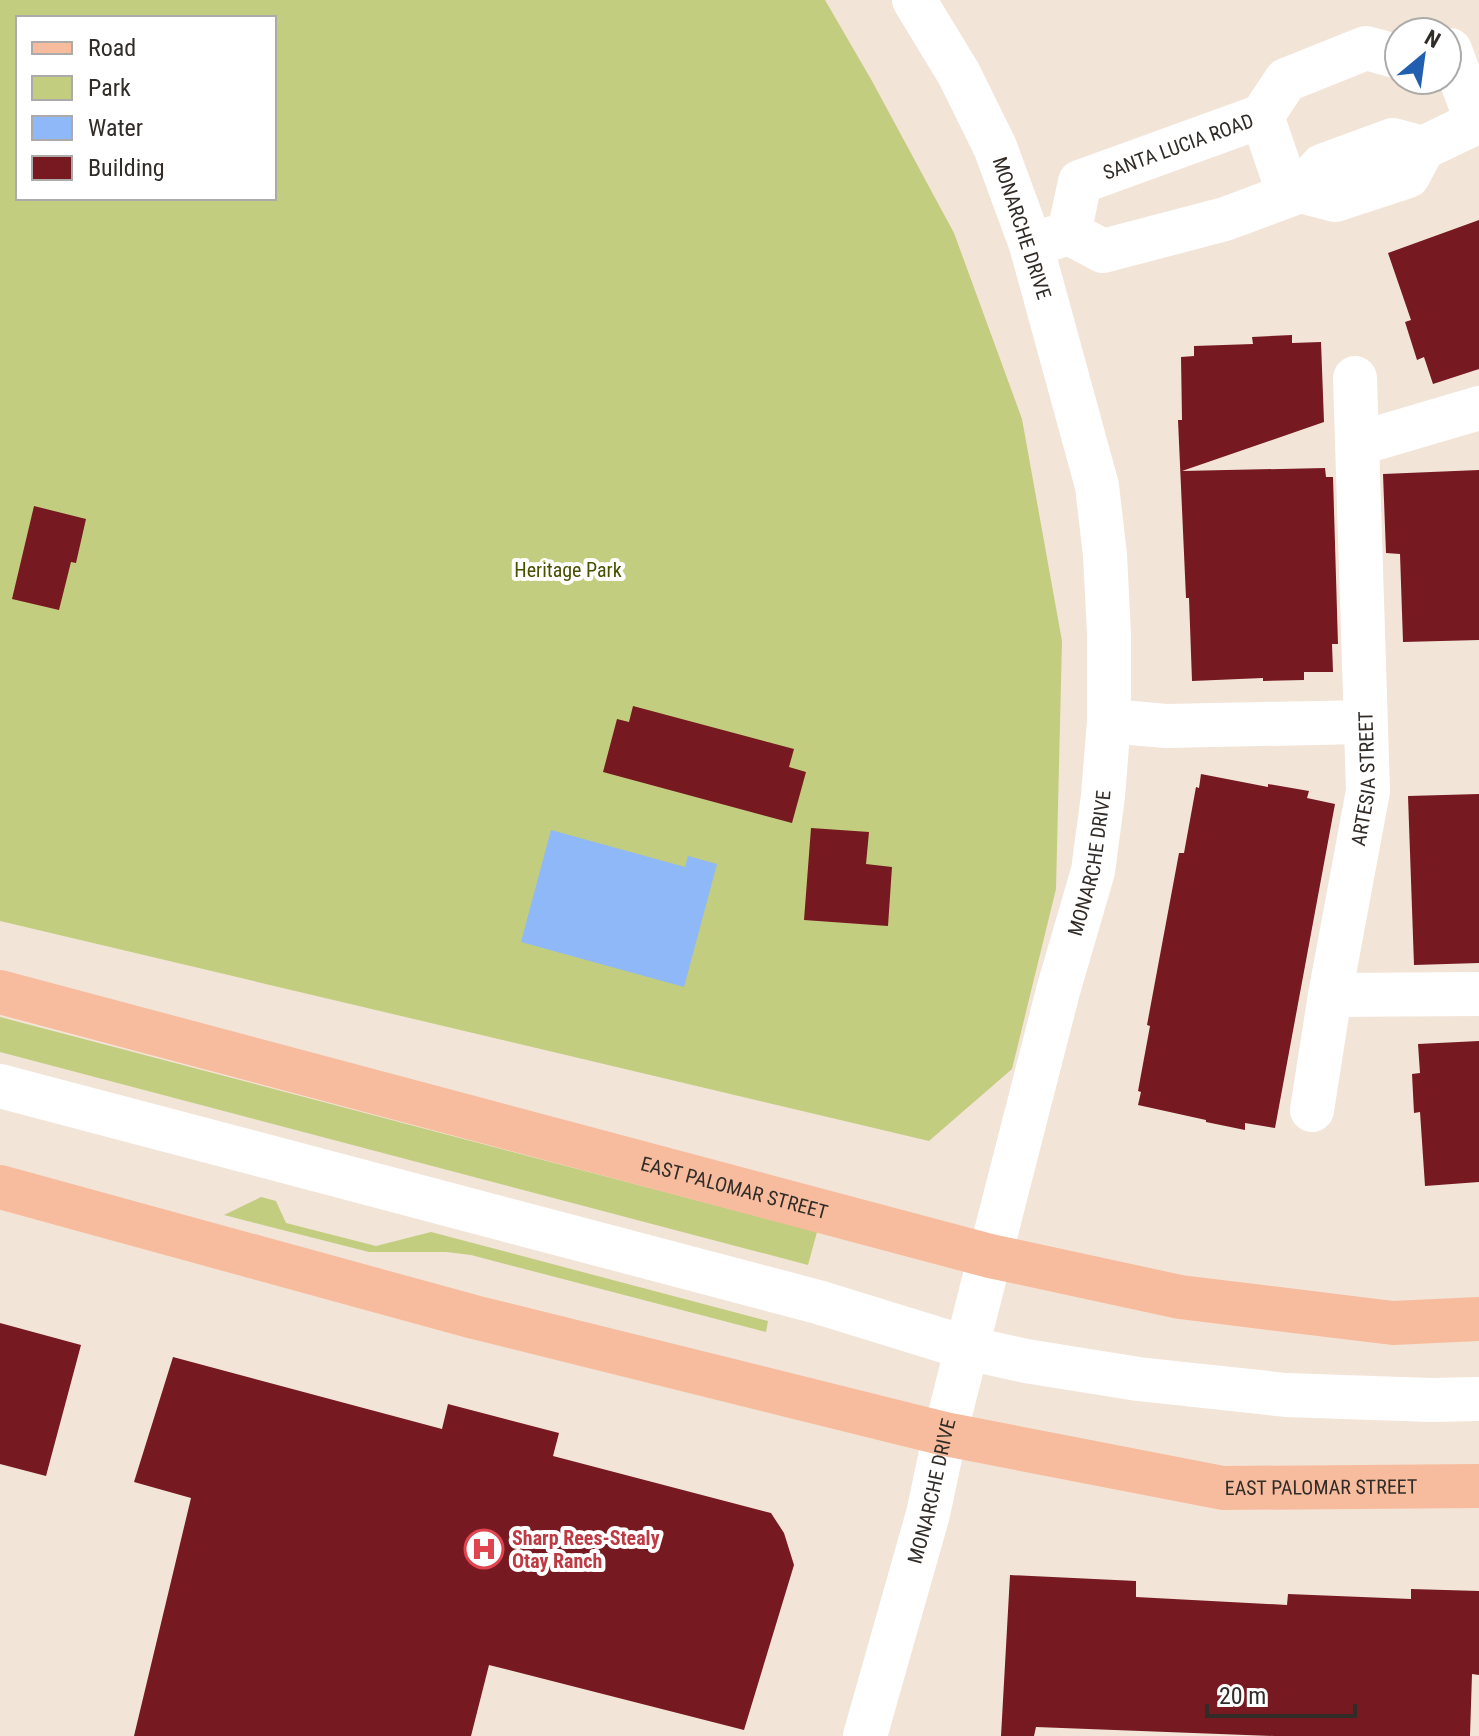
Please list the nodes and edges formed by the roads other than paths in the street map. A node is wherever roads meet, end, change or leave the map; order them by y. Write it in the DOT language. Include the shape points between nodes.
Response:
graph roads {
  1 [pos="914,0"];
  2 [pos="1383,53"];
  3 [pos="1463,61"];
  4 [pos="1262,116"];
  5 [pos="1478,121"];
  6 [pos="1295,193"];
  7 [pos="1050,239"];
  8 [pos="1355,378"];
  9 [pos="1479,408"];
  10 [pos="1357,444"];
  11 [pos="1109,721"];
  12 [pos="1365,722"];
  13 [pos="0,992"];
  14 [pos="1479,994"];
  15 [pos="1330,995"];
  16 [pos="0,1086"];
  17 [pos="1312,1110"];
  18 [pos="0,1187"];
  19 [pos="990,1256"];
  20 [pos="1479,1319"];
  21 [pos="967,1348"];
  22 [pos="1479,1399"];
  23 [pos="945,1434"];
  24 [pos="1479,1486"];
  25 [pos="865,1736"];
  1 -- 7 [label="street, MONARCHE DRIVE"];
  2 -- 4 [label="street, SANTA LUCIA ROAD" via="1366,48 1286,80"];
  3 -- 5 [label="street"];
  4 -- 6 [label="street"];
  4 -- 7 [label="street, SANTA LUCIA ROAD" via="1080,182"];
  5 -- 6 [label="street" via="1423,148 1408,176 1335,200"];
  6 -- 7 [label="street" via="1225,219 1103,251"];
  7 -- 11 [label="street, MONARCHE DRIVE" via="1097,486 1105,555"];
  8 -- 10 [label="street, ARTESIA STREET"];
  9 -- 10 [label="street"];
  10 -- 12 [label="street, ARTESIA STREET"];
  11 -- 12 [label="street" via="1166,726"];
  11 -- 19 [label="street, MONARCHE DRIVE" via="1093,871"];
  12 -- 15 [label="street, ARTESIA STREET" via="1368,791"];
  13 -- 19 [label="main road, EAST PALOMAR STREET"];
  14 -- 15 [label="street"];
  15 -- 17 [label="street, ARTESIA STREET"];
  16 -- 21 [label="street" via="818,1302"];
  18 -- 23 [label="main road, EAST PALOMAR STREET" via="474,1317"];
  19 -- 20 [label="main road, EAST PALOMAR STREET" via="1180,1297 1393,1323"];
  19 -- 21 [label="street, MONARCHE DRIVE"];
  21 -- 22 [label="street" via="1138,1379 1286,1395"];
  21 -- 23 [label="street, MONARCHE DRIVE"];
  23 -- 24 [label="main road, EAST PALOMAR STREET" via="1223,1488"];
  23 -- 25 [label="street, MONARCHE DRIVE" via="928,1514"];
}
